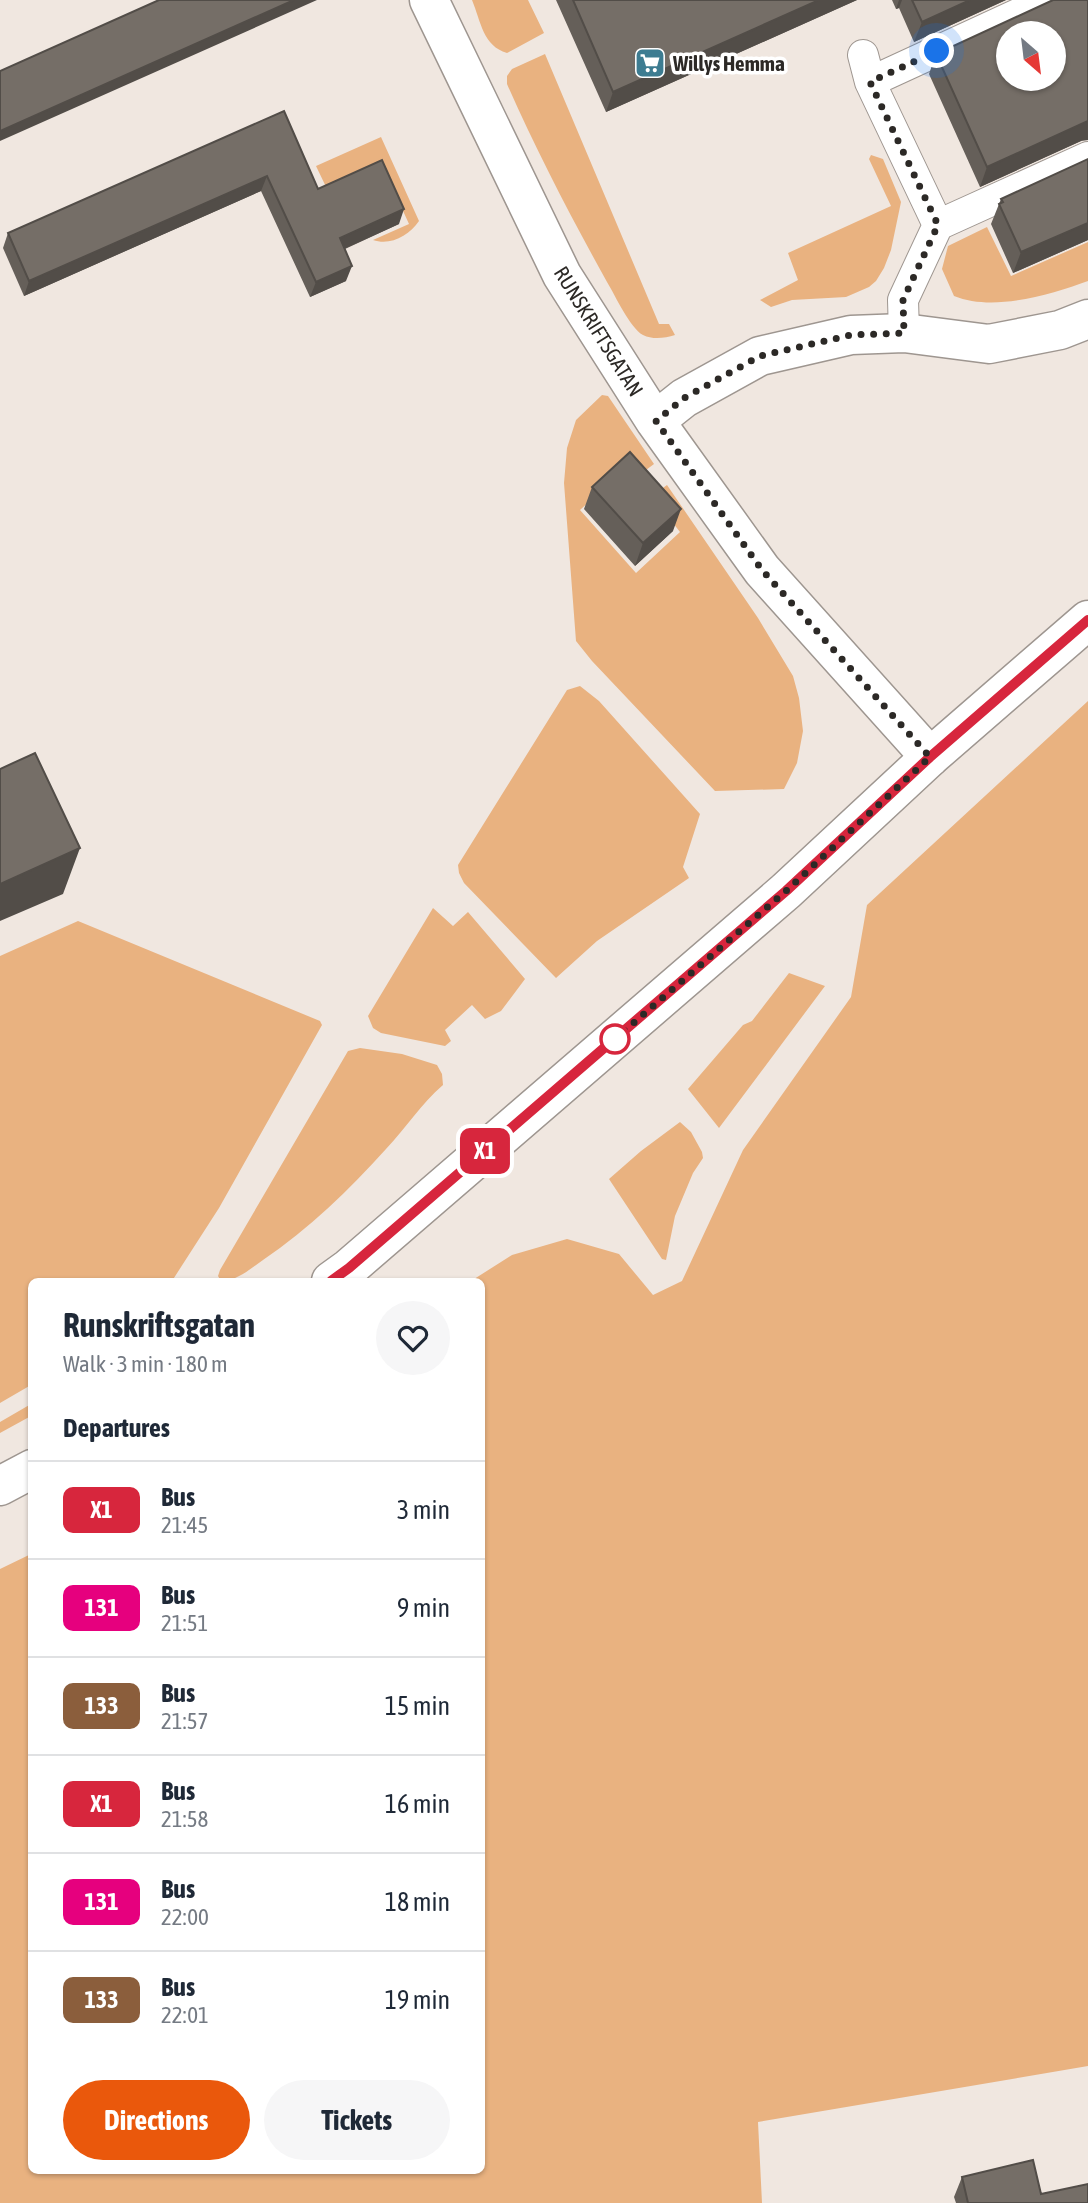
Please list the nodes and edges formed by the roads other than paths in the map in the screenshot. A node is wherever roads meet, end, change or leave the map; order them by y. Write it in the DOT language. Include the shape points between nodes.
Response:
graph roads {
  1 [pos="429,0"];
  2 [pos="1048,0"];
  3 [pos="1088,157"];
  4 [pos="938,225"];
  5 [pos="1088,319"];
  6 [pos="904,333"];
  7 [pos="656,421"];
  8 [pos="1088,620"];
  9 [pos="930,757"];
  10 [pos="335,1278"];
  11 [pos="28,1471"];
  12 [pos="0,1486"];
  1 -- 7 [label="street, RUNSKRIFTSGATAN" via="562,275"];
  2 -- 4 [label="lane" via="866,68"];
  3 -- 4 [label="lane"];
  4 -- 6 [label="lane" via="903,300"];
  5 -- 6 [label="street" via="1059,330 989,344"];
  6 -- 7 [label="street" via="851,335 760,356 684,398"];
  7 -- 9 [label="street, RUNSKRIFTSGATAN" via="762,570"];
  8 -- 9 [label="street"];
  9 -- 10 [label="street" via="776,900"];
  11 -- 12 [label="street"];
}
